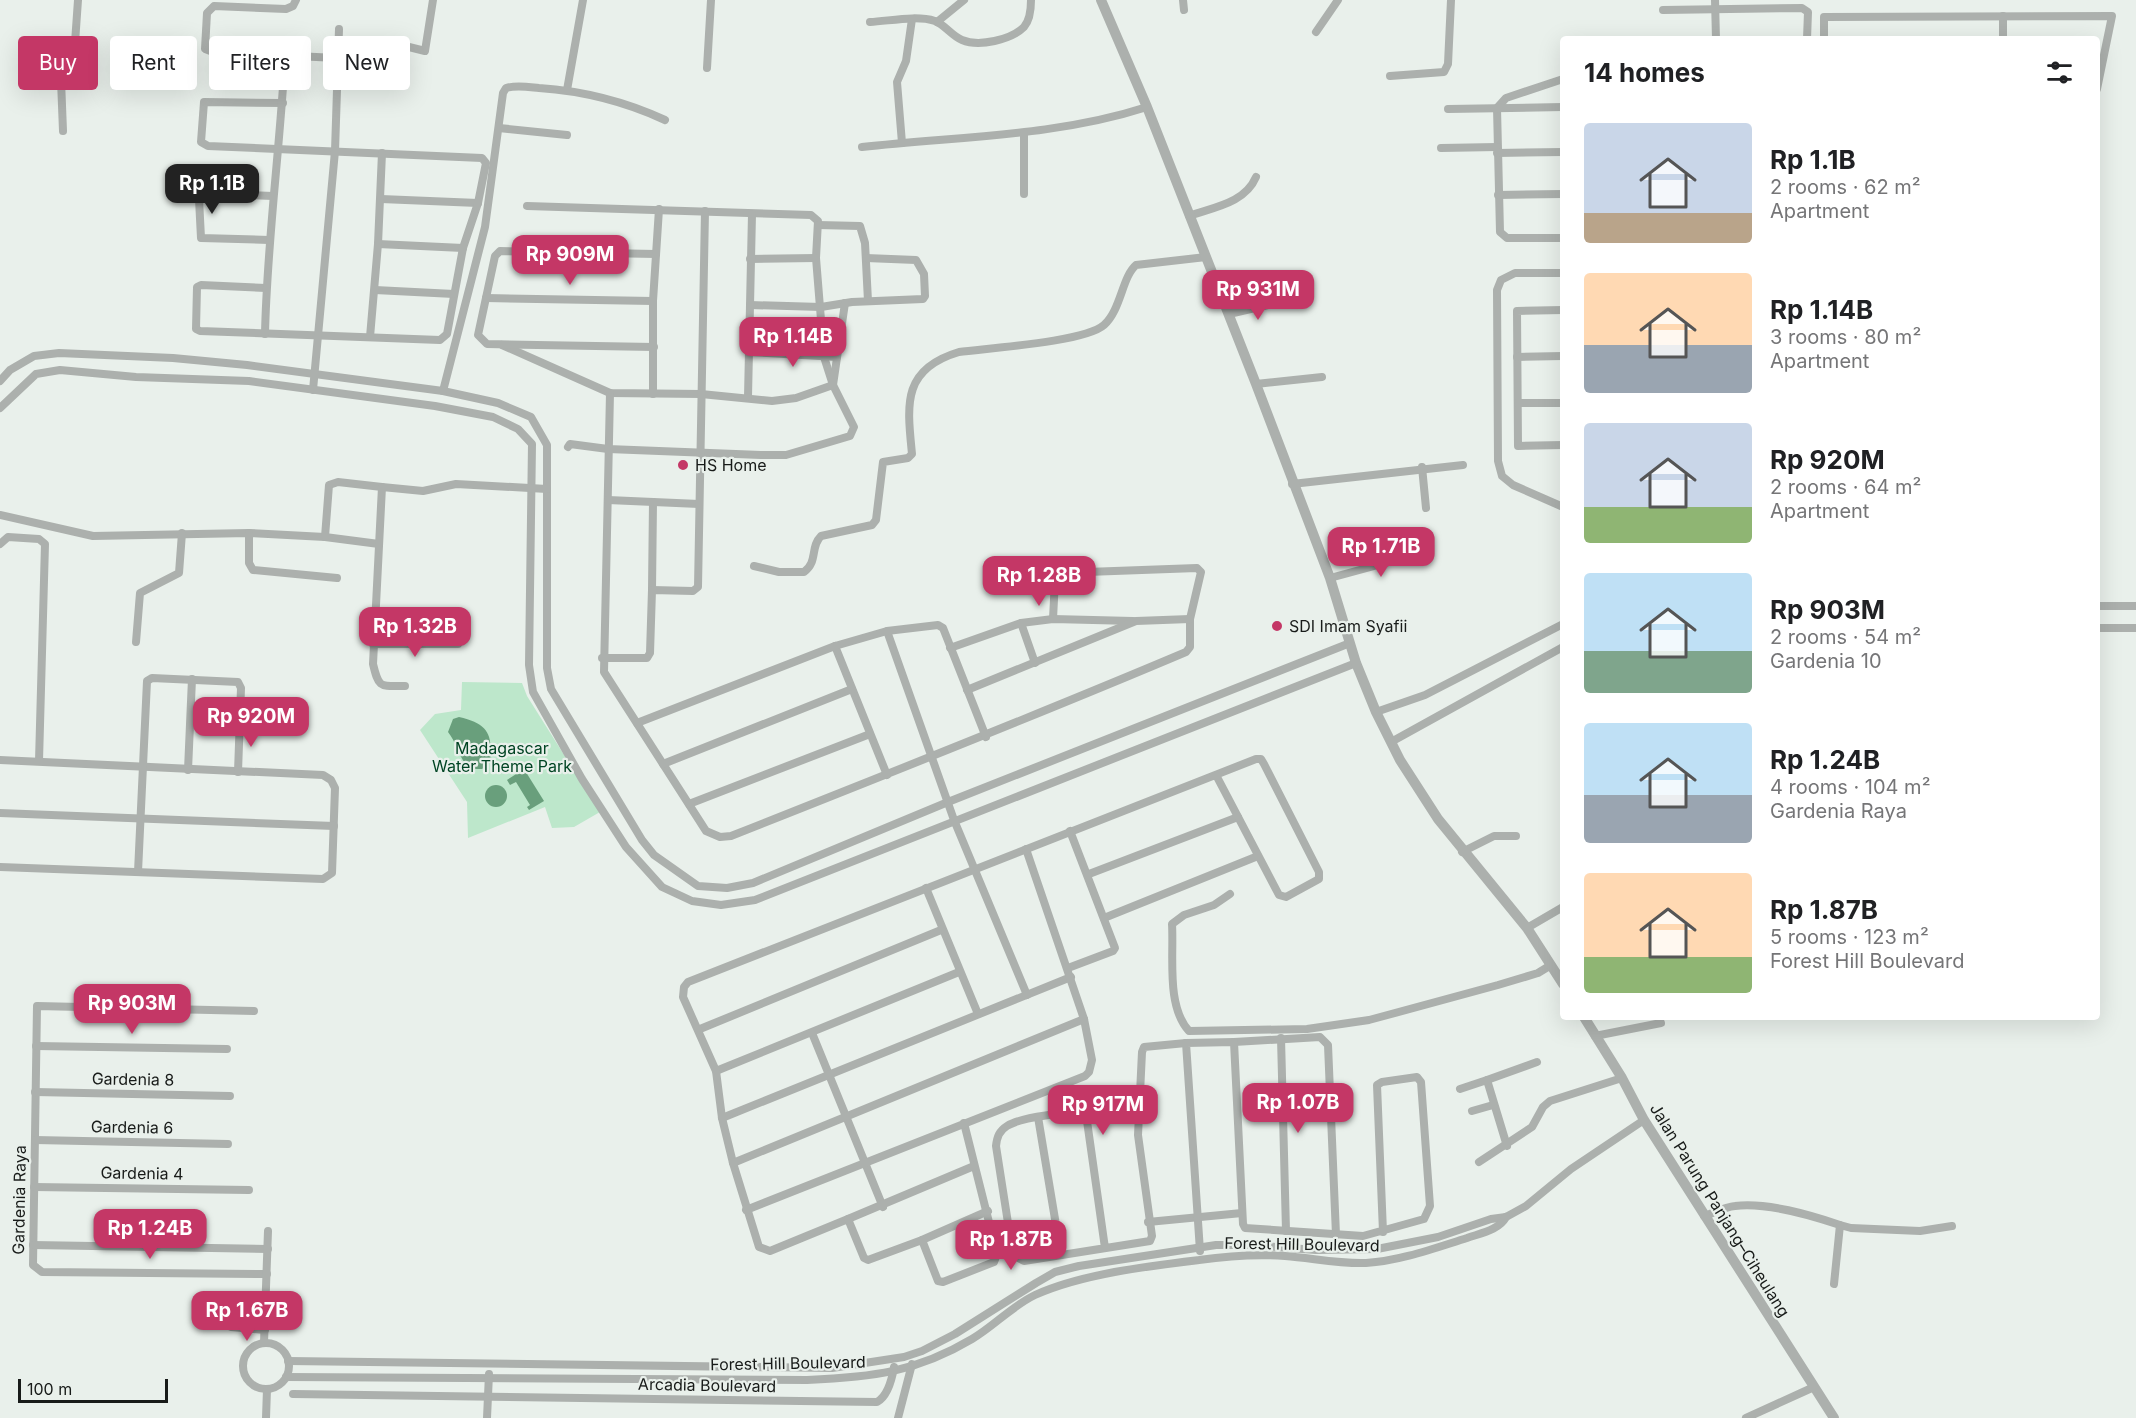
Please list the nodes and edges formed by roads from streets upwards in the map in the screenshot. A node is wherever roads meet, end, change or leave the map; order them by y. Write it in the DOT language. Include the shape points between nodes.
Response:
graph roads {
  1 [pos="78,0"];
  2 [pos="296,0"];
  3 [pos="433,0"];
  4 [pos="583,0"];
  5 [pos="711,0"];
  6 [pos="964,0"];
  7 [pos="1031,0"];
  8 [pos="1101,0"];
  9 [pos="1183,0"];
  10 [pos="1338,0"];
  11 [pos="1451,0"];
  12 [pos="225,3"];
  13 [pos="1715,5"];
  14 [pos="1185,10"];
  15 [pos="1663,10"];
  16 [pos="2003,16"];
  17 [pos="912,19"];
  18 [pos="870,22"];
  19 [pos="937,22"];
  20 [pos="339,29"];
  21 [pos="1316,32"];
  22 [pos="339,36"];
  23 [pos="1716,36"];
  24 [pos="1808,36"];
  25 [pos="1824,36"];
  26 [pos="2003,36"];
  27 [pos="410,47"];
  28 [pos="209,51"];
  29 [pos="2100,59"];
  30 [pos="706,68"];
  31 [pos="1390,76"];
  32 [pos="1560,80"];
  33 [pos="284,90"];
  34 [pos="336,90"];
  35 [pos="567,90"];
  36 [pos="283,103"];
  37 [pos="1147,107"];
  38 [pos="1497,108"];
  39 [pos="1560,108"];
  40 [pos="1448,109"];
  41 [pos="665,120"];
  42 [pos="499,128"];
  43 [pos="63,132"];
  44 [pos="1024,133"];
  45 [pos="567,135"];
  46 [pos="902,143"];
  47 [pos="861,147"];
  48 [pos="1441,148"];
  49 [pos="280,149"];
  50 [pos="1497,150"];
  51 [pos="335,151"];
  52 [pos="1560,152"];
  53 [pos="382,153"];
  54 [pos="1256,177"];
  55 [pos="1024,194"];
  56 [pos="1560,194"];
  57 [pos="1498,195"];
  58 [pos="273,196"];
  59 [pos="381,199"];
  60 [pos="478,203"];
  61 [pos="527,206"];
  62 [pos="659,209"];
  63 [pos="705,211"];
  64 [pos="752,214"];
  65 [pos="1190,216"];
  66 [pos="818,225"];
  67 [pos="1560,238"];
  68 [pos="269,240"];
  69 [pos="378,244"];
  70 [pos="463,248"];
  71 [pos="656,254"];
  72 [pos="1206,257"];
  73 [pos="816,258"];
  74 [pos="866,258"];
  75 [pos="750,259"];
  76 [pos="1560,273"];
  77 [pos="266,288"];
  78 [pos="375,290"];
  79 [pos="454,294"];
  80 [pos="486,297"];
  81 [pos="653,301"];
  82 [pos="868,301"];
  83 [pos="1281,302"];
  84 [pos="845,303"];
  85 [pos="750,305"];
  86 [pos="821,307"];
  87 [pos="1560,310"];
  88 [pos="1228,314"];
  89 [pos="265,334"];
  90 [pos="317,336"];
  91 [pos="370,337"];
  92 [pos="502,345"];
  93 [pos="654,347"];
  94 [pos="749,352"];
  95 [pos="1560,356"];
  96 [pos="824,357"];
  97 [pos="837,357"];
  98 [pos="1517,357"];
  99 [pos="315,374"];
  100 [pos="1322,377"];
  101 [pos="0,381"];
  102 [pos="1256,384"];
  103 [pos="833,385"];
  104 [pos="313,390"];
  105 [pos="443,391"];
  106 [pos="610,393"];
  107 [pos="653,394"];
  108 [pos="700,394"];
  109 [pos="748,397"];
  110 [pos="1518,403"];
  111 [pos="1560,403"];
  112 [pos="0,408"];
  113 [pos="532,444"];
  114 [pos="547,446"];
  115 [pos="1560,446"];
  116 [pos="608,449"];
  117 [pos="702,451"];
  118 [pos="1463,465"];
  119 [pos="1422,467"];
  120 [pos="1292,484"];
  121 [pos="382,487"];
  122 [pos="533,488"];
  123 [pos="547,489"];
  124 [pos="608,500"];
  125 [pos="653,502"];
  126 [pos="699,504"];
  127 [pos="1560,506"];
  128 [pos="1426,508"];
  129 [pos="0,515"];
  130 [pos="182,533"];
  131 [pos="249,533"];
  132 [pos="325,537"];
  133 [pos="0,544"];
  134 [pos="379,544"];
  135 [pos="1428,555"];
  136 [pos="754,566"];
  137 [pos="337,578"];
  138 [pos="1330,578"];
  139 [pos="652,590"];
  140 [pos="2100,606"];
  141 [pos="2136,606"];
  142 [pos="1053,619"];
  143 [pos="1190,619"];
  144 [pos="1136,621"];
  145 [pos="1021,623"];
  146 [pos="1560,626"];
  147 [pos="2136,627"];
  148 [pos="2100,628"];
  149 [pos="887,631"];
  150 [pos="136,642"];
  151 [pos="1350,643"];
  152 [pos="373,644"];
  153 [pos="458,644"];
  154 [pos="835,646"];
  155 [pos="950,648"];
  156 [pos="1560,649"];
  157 [pos="602,658"];
  158 [pos="1035,663"];
  159 [pos="1356,663"];
  160 [pos="192,679"];
  161 [pos="405,686"];
  162 [pos="852,689"];
  163 [pos="967,690"];
  164 [pos="1376,712"];
  165 [pos="637,723"];
  166 [pos="870,734"];
  167 [pos="986,737"];
  168 [pos="1391,742"];
  169 [pos="931,755"];
  170 [pos="0,760"];
  171 [pos="39,761"];
  172 [pos="663,764"];
  173 [pos="141,768"];
  174 [pos="188,770"];
  175 [pos="238,772"];
  176 [pos="887,775"];
  177 [pos="1216,775"];
  178 [pos="948,802"];
  179 [pos="689,804"];
  180 [pos="0,813"];
  181 [pos="1238,817"];
  182 [pos="140,818"];
  183 [pos="954,820"];
  184 [pos="334,826"];
  185 [pos="1070,831"];
  186 [pos="1516,836"];
  187 [pos="1026,849"];
  188 [pos="1462,852"];
  189 [pos="1258,856"];
  190 [pos="0,867"];
  191 [pos="975,867"];
  192 [pos="138,872"];
  193 [pos="1089,874"];
  194 [pos="926,888"];
  195 [pos="1230,894"];
  196 [pos="1560,909"];
  197 [pos="1104,918"];
  198 [pos="1527,928"];
  199 [pos="941,930"];
  200 [pos="1551,965"];
  201 [pos="1068,968"];
  202 [pos="959,972"];
  203 [pos="1071,977"];
  204 [pos="1560,979"];
  205 [pos="1028,995"];
  206 [pos="254,1011"];
  207 [pos="978,1014"];
  208 [pos="1084,1019"];
  209 [pos="1586,1020"];
  210 [pos="1661,1023"];
  211 [pos="700,1029"];
  212 [pos="812,1033"];
  213 [pos="1595,1036"];
  214 [pos="1281,1038"];
  215 [pos="1234,1042"];
  216 [pos="1186,1043"];
  217 [pos="36,1046"];
  218 [pos="227,1049"];
  219 [pos="1537,1062"];
  220 [pos="716,1071"];
  221 [pos="828,1075"];
  222 [pos="1622,1077"];
  223 [pos="1487,1080"];
  224 [pos="1460,1089"];
  225 [pos="35,1092"];
  226 [pos="230,1096"];
  227 [pos="1493,1105"];
  228 [pos="1472,1112"];
  229 [pos="1038,1117"];
  230 [pos="722,1118"];
  231 [pos="845,1118"];
  232 [pos="1644,1120"];
  233 [pos="964,1124"];
  234 [pos="35,1140"];
  235 [pos="228,1144"];
  236 [pos="1507,1146"];
  237 [pos="867,1162"];
  238 [pos="1479,1162"];
  239 [pos="733,1163"];
  240 [pos="974,1166"];
  241 [pos="34,1187"];
  242 [pos="249,1190"];
  243 [pos="883,1207"];
  244 [pos="746,1210"];
  245 [pos="988,1211"];
  246 [pos="1242,1213"];
  247 [pos="1704,1216"];
  248 [pos="1196,1217"];
  249 [pos="1506,1217"];
  250 [pos="848,1219"];
  251 [pos="1148,1222"];
  252 [pos="1840,1225"];
  253 [pos="1952,1226"];
  254 [pos="268,1231"];
  255 [pos="1286,1231"];
  256 [pos="1383,1232"];
  257 [pos="1336,1235"];
  258 [pos="922,1240"];
  259 [pos="33,1245"];
  260 [pos="1200,1247"];
  261 [pos="1105,1248"];
  262 [pos="268,1249"];
  263 [pos="1061,1255"];
  264 [pos="1201,1260"];
  265 [pos="267,1274"];
  266 [pos="1834,1284"];
  267 [pos="231,1328"];
  268 [pos="265,1329"];
  269 [pos="264,1343"];
  270 [pos="914,1354"];
  271 [pos="896,1358"];
  272 [pos="288,1361"];
  273 [pos="490,1366"];
  274 [pos="911,1367"];
  275 [pos="893,1372"];
  276 [pos="286,1377"];
  277 [pos="489,1378"];
  278 [pos="1814,1387"];
  279 [pos="267,1389"];
  280 [pos="293,1394"];
  281 [pos="487,1397"];
  282 [pos="266,1418"];
  283 [pos="487,1418"];
  284 [pos="898,1418"];
  285 [pos="1746,1418"];
  286 [pos="1834,1418"];
  1 -- 43 [label="street" via="74,57 61,80"];
  2 -- 12 [label="street" via="286,9"];
  3 -- 27 [label="street" via="425,51"];
  4 -- 35 [label="street"];
  5 -- 30 [label="street"];
  6 -- 19 [label="street"];
  7 -- 19 [label="street" via="1024,26 992,41 965,41"];
  8 -- 37 [label="street"];
  9 -- 14 [label="street"];
  10 -- 21 [label="street"];
  11 -- 31 [label="street" via="1448,64 1444,72"];
  12 -- 28 [label="street" via="207,13 204,46"];
  13 -- 15 [label="street"];
  13 -- 23 [label="street"];
  13 -- 24 [label="street" via="1802,8 1808,12"];
  16 -- 25 [label="street" via="1824,17"];
  16 -- 26 [label="street"];
  16 -- 29 [label="street" via="2112,16"];
  17 -- 18 [label="street"];
  17 -- 19 [label="street"];
  17 -- 46 [label="street" via="906,61 897,82"];
  20 -- 22 [label="street"];
  32 -- 38 [label="street" via="1506,98"];
  33 -- 36 [label="street"];
  34 -- 51 [label="street"];
  35 -- 41 [label="street" via="614,99"];
  35 -- 42 [label="street" via="506,88"];
  36 -- 49 [label="street"];
  36 -- 49 [label="street" via="207,100 202,104 204,145"];
  37 -- 44 [label="street" via="1115,117"];
  37 -- 65 [label="street"];
  38 -- 39 [label="street"];
  38 -- 40 [label="street"];
  38 -- 50 [label="street"];
  42 -- 45 [label="street"];
  42 -- 105 [label="street" via="485,227"];
  44 -- 46 [label="street"];
  44 -- 55 [label="street"];
  46 -- 47 [label="street"];
  48 -- 50 [label="street"];
  49 -- 51 [label="street"];
  49 -- 58 [label="street"];
  50 -- 52 [label="street"];
  50 -- 57 [label="street"];
  51 -- 53 [label="street"];
  51 -- 90 [label="street"];
  53 -- 59 [label="street"];
  53 -- 60 [label="street" via="482,158 486,163"];
  54 -- 65 [label="street" via="1243,196"];
  56 -- 57 [label="street"];
  57 -- 67 [label="street" via="1500,232 1507,238"];
  58 -- 68 [label="street"];
  58 -- 68 [label="street" via="205,193 199,199 201,238"];
  59 -- 60 [label="street"];
  59 -- 69 [label="street"];
  60 -- 70 [label="street"];
  61 -- 62 [label="street"];
  62 -- 63 [label="street"];
  62 -- 71 [label="street"];
  63 -- 64 [label="street"];
  63 -- 108 [label="street"];
  64 -- 66 [label="street" via="811,215"];
  64 -- 75 [label="street"];
  65 -- 72 [label="street"];
  66 -- 73 [label="street"];
  66 -- 74 [label="street" via="860,226"];
  68 -- 77 [label="street"];
  69 -- 70 [label="street"];
  69 -- 78 [label="street"];
  70 -- 79 [label="street"];
  71 -- 80 [label="street" via="500,251 495,256"];
  71 -- 81 [label="street"];
  72 -- 88 [label="street"];
  72 -- 136 [label="street" via="1136,265 1103,327 1079,336 941,357 914,383 908,402 912,454 883,462 873,525 821,536 816,542 813,564 804,572"];
  73 -- 75 [label="street"];
  73 -- 86 [label="street"];
  74 -- 82 [label="street"];
  74 -- 82 [label="street" via="916,260 921,264 926,292 923,300"];
  75 -- 85 [label="street"];
  76 -- 127 [label="street" via="1515,273 1501,280 1497,290 1498,461 1502,476 1513,486"];
  77 -- 89 [label="street"];
  77 -- 89 [label="street" via="201,285 196,290 194,325 200,331"];
  78 -- 79 [label="street"];
  78 -- 91 [label="street"];
  79 -- 91 [label="street" via="447,334 440,340"];
  80 -- 81 [label="street"];
  80 -- 92 [label="street" via="478,335 486,344"];
  81 -- 93 [label="street"];
  82 -- 84 [label="street"];
  83 -- 88 [label="street"];
  84 -- 86 [label="street"];
  84 -- 97 [label="street"];
  85 -- 86 [label="street"];
  85 -- 94 [label="street"];
  86 -- 96 [label="street"];
  87 -- 98 [label="street" via="1517,311"];
  88 -- 102 [label="street"];
  89 -- 90 [label="street"];
  90 -- 91 [label="street"];
  90 -- 99 [label="street"];
  92 -- 93 [label="street"];
  92 -- 106 [label="street"];
  93 -- 107 [label="street"];
  94 -- 96 [label="street"];
  94 -- 109 [label="street"];
  95 -- 98 [label="street"];
  96 -- 97 [label="street"];
  96 -- 103 [label="street"];
  97 -- 103 [label="street"];
  98 -- 110 [label="street"];
  99 -- 101 [label="street" via="173,358 59,353 34,356"];
  99 -- 104 [label="street"];
  99 -- 105 [label="street"];
  100 -- 102 [label="street"];
  102 -- 120 [label="street"];
  103 -- 109 [label="street" via="784,400"];
  103 -- 117 [label="street" via="854,427 850,436 786,455"];
  104 -- 112 [label="street" via="249,381 60,370 36,374"];
  104 -- 113 [label="street" via="493,417 519,429"];
  105 -- 114 [label="street" via="498,403 531,417"];
  106 -- 107 [label="street"];
  106 -- 116 [label="street"];
  107 -- 108 [label="street"];
  108 -- 109 [label="street"];
  108 -- 117 [label="street"];
  110 -- 111 [label="street"];
  110 -- 115 [label="street" via="1518,446"];
  113 -- 114 [label="street"];
  113 -- 122 [label="street"];
  114 -- 116 [label="street" via="570,444"];
  114 -- 123 [label="street"];
  116 -- 117 [label="street"];
  116 -- 124 [label="street"];
  117 -- 126 [label="street"];
  118 -- 119 [label="street"];
  119 -- 120 [label="street"];
  119 -- 128 [label="street"];
  120 -- 138 [label="street"];
  121 -- 122 [label="street" via="423,491 456,484"];
  121 -- 132 [label="street" via="338,482 329,485"];
  121 -- 134 [label="street"];
  122 -- 123 [label="street"];
  122 -- 183 [label="street" via="529,664 533,692 626,847 662,887 692,901 721,905 755,900"];
  123 -- 178 [label="street" via="547,668 551,689 642,840 668,867 698,886 726,888 753,883"];
  124 -- 125 [label="street"];
  124 -- 157 [label="street"];
  125 -- 126 [label="street"];
  125 -- 139 [label="street"];
  126 -- 139 [label="street" via="698,587 693,591"];
  129 -- 130 [label="street" via="52,524 84,535"];
  130 -- 131 [label="street"];
  130 -- 150 [label="street" via="179,573 140,593"];
  131 -- 132 [label="street"];
  131 -- 137 [label="street" via="249,563 254,570"];
  132 -- 134 [label="street"];
  133 -- 171 [label="street" via="8,537 39,539 45,544"];
  134 -- 152 [label="street"];
  135 -- 138 [label="street"];
  138 -- 151 [label="street"];
  139 -- 157 [label="street" via="649,656"];
  140 -- 141 [label="street"];
  142 -- 143 [label="street" via="1055,579 1059,573 1197,568 1201,572"];
  142 -- 144 [label="street"];
  142 -- 145 [label="street"];
  143 -- 144 [label="street"];
  143 -- 167 [label="street" via="1190,647 1186,652"];
  144 -- 158 [label="street"];
  145 -- 155 [label="street"];
  145 -- 158 [label="street"];
  146 -- 164 [label="street" via="1425,695"];
  147 -- 148 [label="street"];
  149 -- 154 [label="street"];
  149 -- 155 [label="street" via="940,626"];
  149 -- 169 [label="street"];
  151 -- 159 [label="street"];
  151 -- 178 [label="street"];
  152 -- 153 [label="street"];
  152 -- 161 [label="street" via="378,683"];
  154 -- 162 [label="street"];
  154 -- 165 [label="street"];
  155 -- 163 [label="street"];
  156 -- 168 [label="street"];
  157 -- 165 [label="street" via="604,672"];
  158 -- 163 [label="street"];
  159 -- 164 [label="street"];
  159 -- 183 [label="street"];
  160 -- 173 [label="street" via="147,681"];
  160 -- 174 [label="street"];
  160 -- 175 [label="street" via="234,681 241,688"];
  162 -- 166 [label="street"];
  162 -- 172 [label="street"];
  163 -- 167 [label="street"];
  164 -- 168 [label="street"];
  165 -- 172 [label="street"];
  166 -- 176 [label="street"];
  166 -- 179 [label="street"];
  167 -- 169 [label="street"];
  168 -- 188 [label="street"];
  169 -- 176 [label="street"];
  169 -- 178 [label="street"];
  170 -- 171 [label="street"];
  171 -- 173 [label="street"];
  172 -- 179 [label="street"];
  173 -- 174 [label="street"];
  173 -- 182 [label="street"];
  174 -- 175 [label="street"];
  175 -- 184 [label="street" via="323,775 335,788"];
  176 -- 179 [label="street" via="731,836 720,837 706,831"];
  177 -- 181 [label="street"];
  177 -- 185 [label="street"];
  177 -- 189 [label="street" via="1261,759 1319,872 1319,879 1282,897"];
  178 -- 183 [label="street"];
  180 -- 182 [label="street"];
  181 -- 189 [label="street"];
  181 -- 193 [label="street"];
  182 -- 184 [label="street"];
  182 -- 192 [label="street"];
  183 -- 191 [label="street"];
  184 -- 192 [label="street" via="332,873 323,879"];
  185 -- 187 [label="street"];
  185 -- 193 [label="street"];
  186 -- 188 [label="street" via="1494,836"];
  187 -- 191 [label="street"];
  187 -- 201 [label="street"];
  188 -- 198 [label="street"];
  189 -- 197 [label="street"];
  190 -- 192 [label="street"];
  191 -- 194 [label="street"];
  191 -- 205 [label="street"];
  193 -- 197 [label="street"];
  194 -- 199 [label="street"];
  194 -- 211 [label="street" via="688,982 683,997"];
  195 -- 200 [label="street" via="1173,924 1174,985 1179,1014 1189,1031 1306,1029 1369,1020 1538,973"];
  196 -- 198 [label="street"];
  197 -- 201 [label="street" via="1113,951"];
  198 -- 200 [label="street"];
  199 -- 202 [label="street"];
  199 -- 211 [label="street"];
  200 -- 204 [label="street"];
  201 -- 203 [label="street"];
  202 -- 207 [label="street"];
  202 -- 212 [label="street"];
  203 -- 205 [label="street"];
  203 -- 208 [label="street"];
  205 -- 207 [label="street"];
  206 -- 217 [label="street, Gardenia Raya" via="37,1006"];
  207 -- 221 [label="street"];
  208 -- 231 [label="street"];
  208 -- 233 [label="street" via="1092,1060 1085,1076"];
  209 -- 213 [label="street, Jalan Parung Panjang–Ciheulang"];
  210 -- 213 [label="street"];
  211 -- 220 [label="street"];
  212 -- 220 [label="street"];
  212 -- 221 [label="street"];
  213 -- 222 [label="street, Jalan Parung Panjang–Ciheulang"];
  214 -- 215 [label="street"];
  214 -- 255 [label="street"];
  214 -- 257 [label="street" via="1320,1037 1328,1045"];
  215 -- 216 [label="street"];
  215 -- 246 [label="street"];
  216 -- 248 [label="street"];
  216 -- 251 [label="street" via="1143,1047 1138,1135"];
  217 -- 218 [label="street"];
  217 -- 225 [label="street, Gardenia Raya"];
  219 -- 223 [label="street"];
  220 -- 230 [label="street"];
  221 -- 230 [label="street"];
  221 -- 231 [label="street"];
  222 -- 232 [label="street, Jalan Parung Panjang–Ciheulang"];
  222 -- 236 [label="street" via="1550,1101 1532,1127"];
  223 -- 224 [label="street"];
  223 -- 227 [label="street"];
  225 -- 226 [label="street, Gardenia 8"];
  225 -- 234 [label="street, Gardenia Raya"];
  227 -- 228 [label="street"];
  227 -- 236 [label="street"];
  229 -- 261 [label="street" via="1086,1114"];
  229 -- 263 [label="street"];
  229 -- 263 [label="street" via="1007,1126 997,1136 1014,1255 1024,1261"];
  230 -- 239 [label="street"];
  231 -- 237 [label="street"];
  231 -- 239 [label="street"];
  232 -- 247 [label="street, Jalan Parung Panjang–Ciheulang"];
  232 -- 249 [label="street, Forest Hill Boulevard"];
  233 -- 237 [label="street"];
  233 -- 240 [label="street"];
  234 -- 235 [label="street, Gardenia 6"];
  234 -- 241 [label="street, Gardenia Raya"];
  236 -- 238 [label="street"];
  237 -- 243 [label="street"];
  237 -- 244 [label="street"];
  239 -- 244 [label="street"];
  240 -- 243 [label="street"];
  240 -- 245 [label="street"];
  241 -- 242 [label="street, Gardenia 4"];
  241 -- 259 [label="street, Gardenia Raya"];
  243 -- 250 [label="street"];
  244 -- 250 [label="street" via="759,1247 770,1251"];
  245 -- 258 [label="street"];
  245 -- 258 [label="street" via="998,1254 994,1262 938,1281"];
  246 -- 248 [label="street"];
  246 -- 255 [label="street" via="1245,1228"];
  247 -- 252 [label="street" via="1747,1206 1807,1214"];
  247 -- 278 [label="street, Jalan Parung Panjang–Ciheulang"];
  248 -- 251 [label="street"];
  248 -- 260 [label="street"];
  249 -- 260 [label="street, Forest Hill Boulevard" via="1438,1237 1377,1249"];
  249 -- 264 [label="street, Forest Hill Boulevard" via="1496,1227 1476,1235 1384,1261 1256,1255"];
  250 -- 258 [label="street" via="868,1260"];
  251 -- 261 [label="street" via="1150,1241"];
  252 -- 253 [label="street" via="1920,1231"];
  252 -- 266 [label="street"];
  254 -- 262 [label="street"];
  255 -- 257 [label="street"];
  256 -- 256 [label="street" via="1377,1085 1418,1077 1430,1206 1424,1219"];
  256 -- 257 [label="street"];
  259 -- 262 [label="street"];
  259 -- 265 [label="street, Gardenia Raya" via="33,1264 42,1272"];
  260 -- 264 [label="street"];
  260 -- 270 [label="street, Forest Hill Boulevard" via="1055,1272 955,1334"];
  261 -- 263 [label="street"];
  262 -- 265 [label="street"];
  264 -- 274 [label="street, Forest Hill Boulevard" via="1100,1277 1044,1292 955,1348"];
  265 -- 268 [label="street"];
  267 -- 268 [label="street"];
  268 -- 269 [label="street"];
  269 -- 272 [label="street" via="279,1348"];
  269 -- 279 [label="street" via="250,1349 243,1363 246,1379"];
  270 -- 271 [label="street, Forest Hill Boulevard"];
  270 -- 274 [label="street"];
  271 -- 273 [label="street, Forest Hill Boulevard" via="832,1368"];
  271 -- 275 [label="street, Arcadia Boulevard"];
  272 -- 273 [label="street, Forest Hill Boulevard"];
  272 -- 276 [label="street"];
  273 -- 277 [label="street"];
  274 -- 275 [label="street, Forest Hill Boulevard"];
  274 -- 284 [label="street"];
  275 -- 277 [label="street, Forest Hill Boulevard" via="807,1380"];
  275 -- 281 [label="street, Arcadia Boulevard" via="877,1402"];
  276 -- 277 [label="street, Forest Hill Boulevard"];
  276 -- 279 [label="street"];
  277 -- 281 [label="street"];
  278 -- 285 [label="street"];
  278 -- 286 [label="street, Jalan Parung Panjang–Ciheulang"];
  279 -- 282 [label="street"];
  280 -- 281 [label="street, Arcadia Boulevard"];
  281 -- 283 [label="street"];
}
